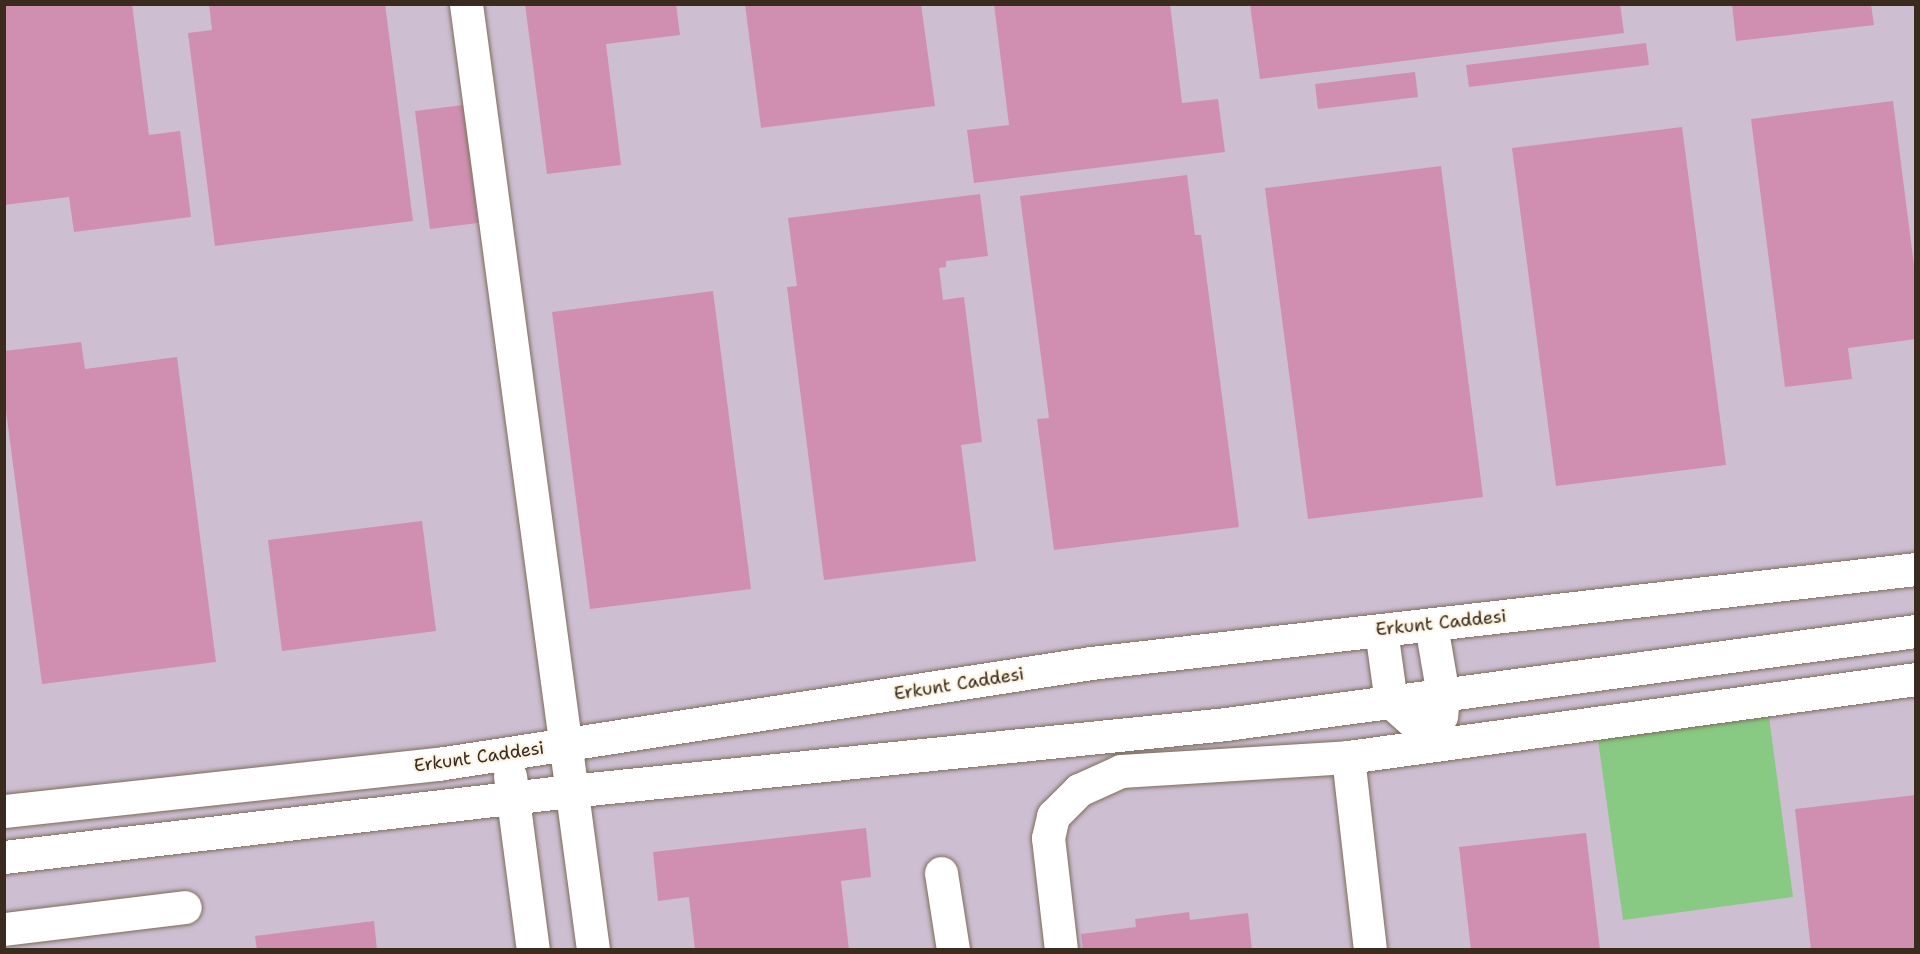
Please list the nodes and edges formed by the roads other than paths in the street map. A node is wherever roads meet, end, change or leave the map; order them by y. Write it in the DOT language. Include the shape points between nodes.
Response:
graph roads {
  1 [pos="466,4"];
  2 [pos="1916,569"];
  3 [pos="1431,625"];
  4 [pos="1381,630"];
  5 [pos="1916,631"];
  6 [pos="1916,679"];
  7 [pos="1443,695"];
  8 [pos="1390,702"];
  9 [pos="1438,744"];
  10 [pos="563,745"];
  11 [pos="508,753"];
  12 [pos="1348,757"];
  13 [pos="570,791"];
  14 [pos="513,799"];
  15 [pos="4,811"];
  16 [pos="4,856"];
  17 [pos="941,873"];
  18 [pos="185,907"];
  19 [pos="4,929"];
  20 [pos="533,950"];
  21 [pos="593,950"];
  22 [pos="953,950"];
  23 [pos="1061,950"];
  24 [pos="1370,950"];
  1 -- 10 [label="street"];
  2 -- 3 [label="street, Erkunt Caddesi"];
  3 -- 4 [label="street, Erkunt Caddesi"];
  3 -- 7 [label="street"];
  4 -- 8 [label="street"];
  4 -- 10 [label="street, Erkunt Caddesi" via="1092,663"];
  5 -- 7 [label="street"];
  6 -- 9 [label="street"];
  7 -- 8 [label="street"];
  7 -- 9 [label="street"];
  8 -- 9 [label="street"];
  8 -- 13 [label="street" via="1226,724"];
  9 -- 12 [label="street"];
  10 -- 11 [label="street, Erkunt Caddesi"];
  10 -- 13 [label="street"];
  11 -- 14 [label="street"];
  11 -- 15 [label="street, Erkunt Caddesi"];
  12 -- 23 [label="street" via="1120,771 1079,790 1053,816 1048,838"];
  12 -- 24 [label="street"];
  13 -- 14 [label="street"];
  13 -- 21 [label="street"];
  14 -- 16 [label="street"];
  14 -- 20 [label="street"];
  17 -- 22 [label="street"];
  18 -- 19 [label="street"];
}
